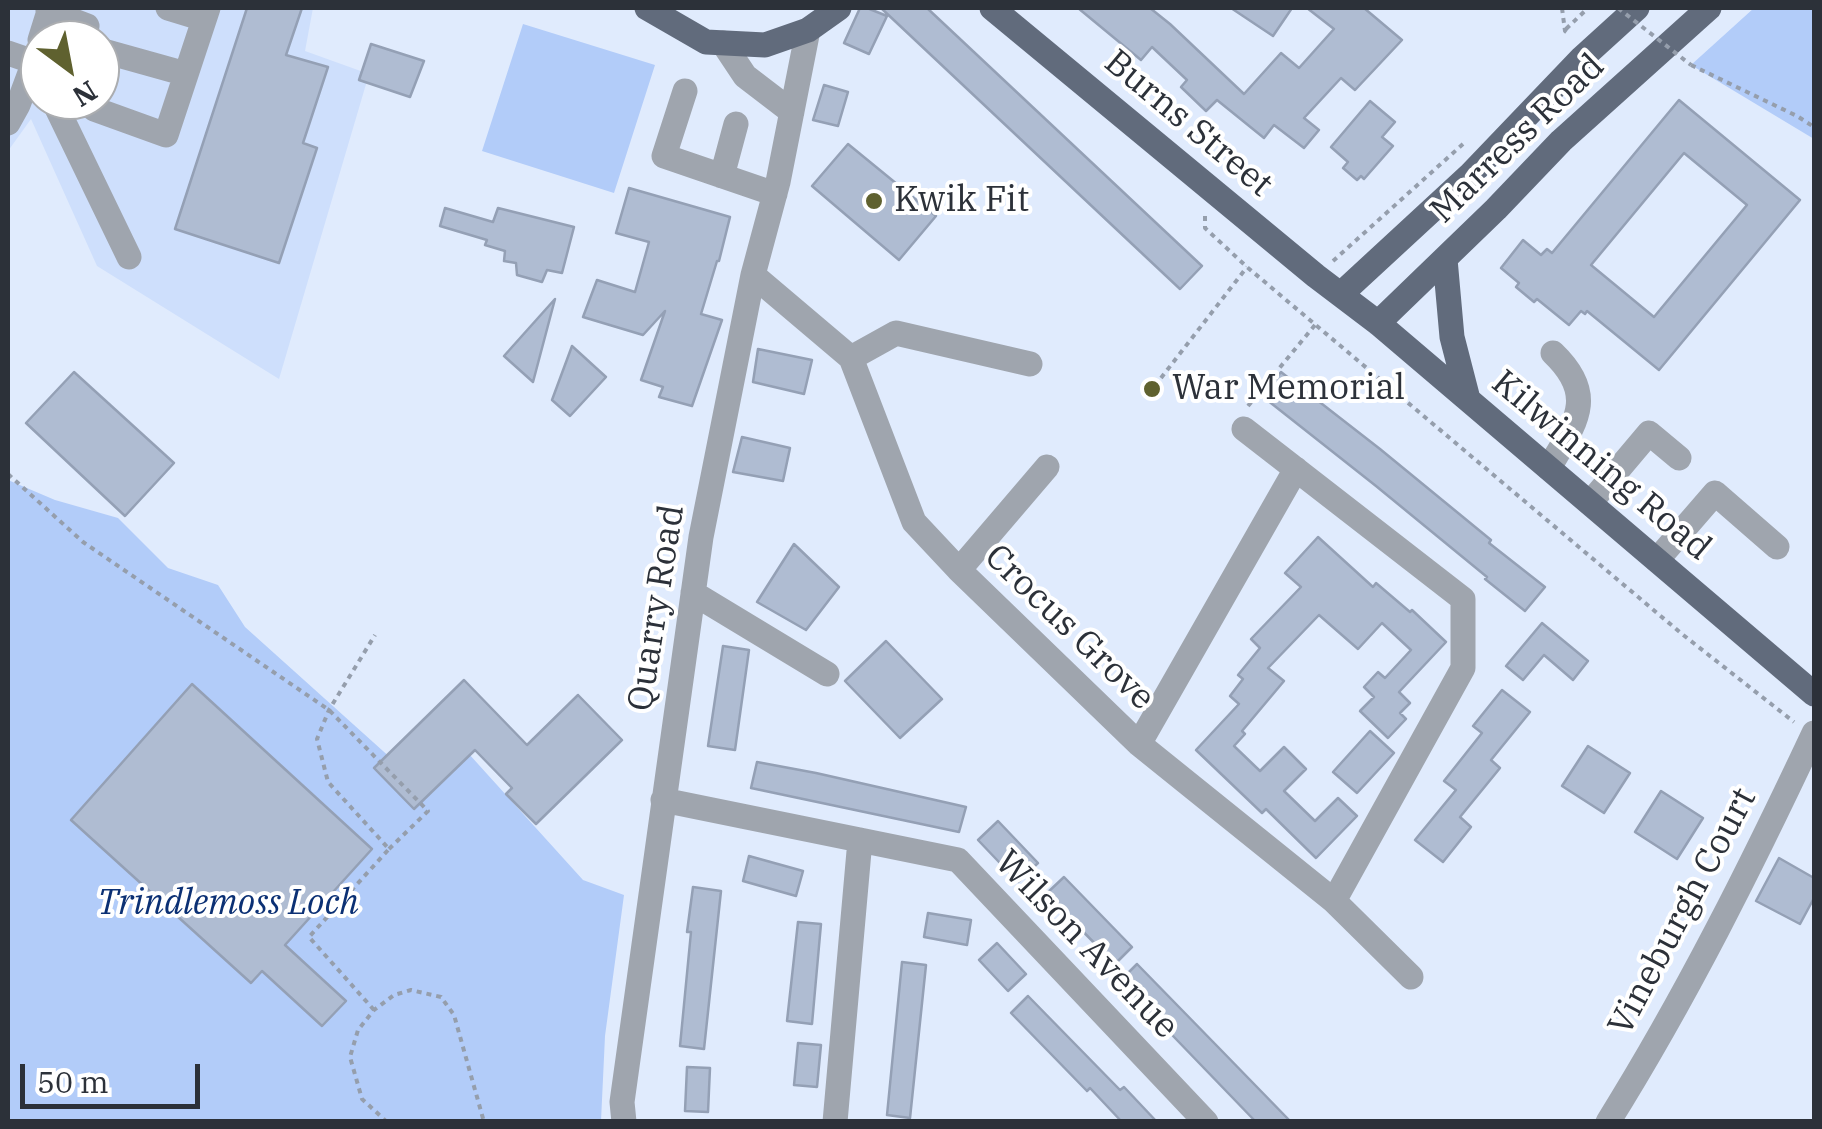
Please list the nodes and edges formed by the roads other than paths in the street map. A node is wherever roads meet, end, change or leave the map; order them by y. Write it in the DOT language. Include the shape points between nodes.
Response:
graph roads {
  1 [pos="168,8"];
  2 [pos="647,8"];
  3 [pos="838,8"];
  4 [pos="992,8"];
  5 [pos="1637,8"];
  6 [pos="1710,8"];
  7 [pos="49,9"];
  8 [pos="206,13"];
  9 [pos="78,20"];
  10 [pos="808,30"];
  11 [pos="723,43"];
  12 [pos="120,56"];
  13 [pos="186,74"];
  14 [pos="685,91"];
  15 [pos="20,100"];
  16 [pos="792,112"];
  17 [pos="120,119"];
  18 [pos="63,120"];
  19 [pos="8,123"];
  20 [pos="736,124"];
  21 [pos="722,176"];
  22 [pos="775,194"];
  23 [pos="130,256"];
  24 [pos="1445,258"];
  25 [pos="753,275"];
  26 [pos="1340,294"];
  27 [pos="1378,322"];
  28 [pos="1552,353"];
  29 [pos="851,358"];
  30 [pos="1030,364"];
  31 [pos="1468,399"];
  32 [pos="1244,428"];
  33 [pos="1679,458"];
  34 [pos="1047,467"];
  35 [pos="1549,468"];
  36 [pos="1296,469"];
  37 [pos="1590,503"];
  38 [pos="1777,547"];
  39 [pos="1657,560"];
  40 [pos="959,570"];
  41 [pos="693,593"];
  42 [pos="826,674"];
  43 [pos="1814,694"];
  44 [pos="1813,737"];
  45 [pos="1139,744"];
  46 [pos="663,800"];
  47 [pos="860,840"];
  48 [pos="1334,901"];
  49 [pos="1411,977"];
  50 [pos="624,1122"];
  51 [pos="834,1122"];
  52 [pos="1206,1122"];
  53 [pos="1608,1122"];
  1 -- 8 [label="street"];
  2 -- 11 [label="main road" via="706,42"];
  3 -- 10 [label="main road"];
  4 -- 26 [label="main road, Burns Street"];
  5 -- 26 [label="main road, Marress Road"];
  6 -- 24 [label="main road, Marress Road" via="1561,141"];
  7 -- 9 [label="street"];
  8 -- 13 [label="street"];
  10 -- 11 [label="main road" via="765,45"];
  10 -- 16 [label="street, Quarry Road"];
  11 -- 16 [label="street" via="745,76"];
  12 -- 13 [label="street"];
  13 -- 17 [label="street" via="166,136"];
  14 -- 21 [label="street" via="664,156"];
  15 -- 19 [label="street"];
  16 -- 22 [label="street, Quarry Road"];
  18 -- 23 [label="street"];
  20 -- 21 [label="street"];
  21 -- 22 [label="street"];
  22 -- 25 [label="street, Quarry Road"];
  24 -- 27 [label="main road, Marress Road"];
  24 -- 31 [label="main road" via="1452,337"];
  25 -- 29 [label="street, Crocus Grove"];
  25 -- 41 [label="street, Quarry Road"];
  26 -- 27 [label="main road, Kilwinning Road"];
  27 -- 31 [label="main road, Kilwinning Road"];
  28 -- 35 [label="street" via="1580,392 1574,425"];
  29 -- 30 [label="street" via="896,333"];
  29 -- 40 [label="street, Crocus Grove" via="914,522"];
  31 -- 35 [label="main road, Kilwinning Road"];
  32 -- 36 [label="street"];
  33 -- 37 [label="street" via="1649,433"];
  34 -- 40 [label="street"];
  35 -- 37 [label="main road, Kilwinning Road"];
  36 -- 45 [label="street"];
  36 -- 48 [label="street" via="1463,599 1463,668"];
  37 -- 39 [label="main road, Kilwinning Road"];
  38 -- 39 [label="street" via="1715,494"];
  39 -- 43 [label="main road, Kilwinning Road"];
  40 -- 45 [label="street, Crocus Grove"];
  41 -- 42 [label="street"];
  41 -- 46 [label="street, Quarry Road"];
  44 -- 53 [label="street, Vineburgh Court" via="1753,862"];
  45 -- 48 [label="street, Crocus Grove"];
  46 -- 47 [label="street, Wilson Avenue"];
  46 -- 50 [label="street, Quarry Road"];
  47 -- 51 [label="street"];
  47 -- 52 [label="street, Wilson Avenue" via="958,860"];
  48 -- 49 [label="street, Crocus Grove"];
}
